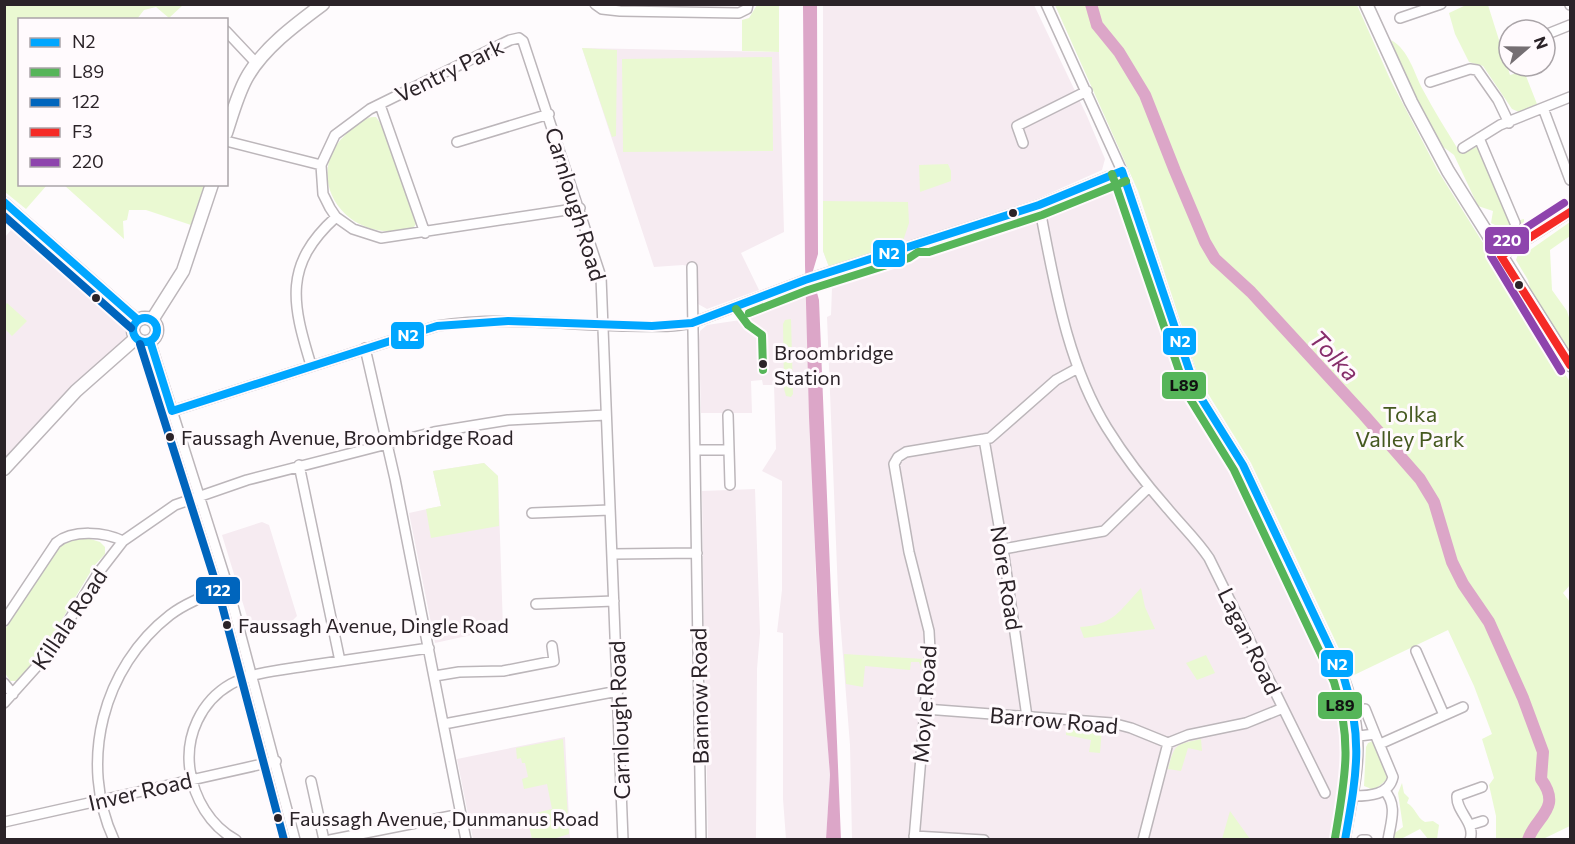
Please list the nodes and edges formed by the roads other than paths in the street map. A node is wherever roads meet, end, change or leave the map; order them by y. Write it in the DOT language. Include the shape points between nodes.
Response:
graph roads {
  1 [pos="323,4"];
  2 [pos="596,4"];
  3 [pos="748,4"];
  4 [pos="1046,4"];
  5 [pos="1366,4"];
  6 [pos="1441,4"];
  7 [pos="1428,6"];
  8 [pos="679,7"];
  9 [pos="1400,18"];
  10 [pos="228,33"];
  11 [pos="519,38"];
  12 [pos="256,64"];
  13 [pos="1430,82"];
  14 [pos="1087,91"];
  15 [pos="1570,97"];
  16 [pos="380,105"];
  17 [pos="1543,108"];
  18 [pos="549,114"];
  19 [pos="1509,123"];
  20 [pos="228,128"];
  21 [pos="1479,138"];
  22 [pos="228,142"];
  23 [pos="457,142"];
  24 [pos="1023,143"];
  25 [pos="1463,148"];
  26 [pos="321,165"];
  27 [pos="1122,171"];
  28 [pos="1570,180"];
  29 [pos="211,186"];
  30 [pos="4,202"];
  31 [pos="1039,205"];
  32 [pos="580,208"];
  33 [pos="1570,212"];
  34 [pos="336,217"];
  35 [pos="1515,222"];
  36 [pos="425,233"];
  37 [pos="1501,256"];
  38 [pos="693,267"];
  39 [pos="138,320"];
  40 [pos="152,320"];
  41 [pos="692,323"];
  42 [pos="605,326"];
  43 [pos="136,338"];
  44 [pos="150,341"];
  45 [pos="365,348"];
  46 [pos="1570,364"];
  47 [pos="311,365"];
  48 [pos="1078,368"];
  49 [pos="172,411"];
  50 [pos="606,414"];
  51 [pos="728,415"];
  52 [pos="984,439"];
  53 [pos="388,442"];
  54 [pos="695,450"];
  55 [pos="729,450"];
  56 [pos="299,465"];
  57 [pos="4,469"];
  58 [pos="730,484"];
  59 [pos="1149,487"];
  60 [pos="199,496"];
  61 [pos="610,510"];
  62 [pos="532,513"];
  63 [pos="123,542"];
  64 [pos="1003,549"];
  65 [pos="697,553"];
  66 [pos="613,554"];
  67 [pos="228,586"];
  68 [pos="614,601"];
  69 [pos="536,604"];
  70 [pos="4,621"];
  71 [pos="552,646"];
  72 [pos="429,648"];
  73 [pos="1416,651"];
  74 [pos="340,661"];
  75 [pos="253,676"];
  76 [pos="435,676"];
  77 [pos="4,683"];
  78 [pos="618,691"];
  79 [pos="13,694"];
  80 [pos="4,703"];
  81 [pos="1463,706"];
  82 [pos="1283,708"];
  83 [pos="925,709"];
  84 [pos="1365,709"];
  85 [pos="1444,716"];
  86 [pos="1027,717"];
  87 [pos="444,724"];
  88 [pos="1375,734"];
  89 [pos="1359,736"];
  90 [pos="1168,743"];
  91 [pos="1380,744"];
  92 [pos="276,760"];
  93 [pos="191,780"];
  94 [pos="311,781"];
  95 [pos="1482,787"];
  96 [pos="1384,790"];
  97 [pos="1325,793"];
  98 [pos="1354,796"];
  99 [pos="101,800"];
  100 [pos="461,814"];
  101 [pos="1483,821"];
  102 [pos="4,822"];
  103 [pos="1470,825"];
  104 [pos="384,829"];
  105 [pos="914,838"];
  106 [pos="114,840"];
  107 [pos="236,840"];
  108 [pos="295,840"];
  109 [pos="324,840"];
  110 [pos="330,840"];
  111 [pos="386,840"];
  112 [pos="466,840"];
  113 [pos="623,840"];
  114 [pos="701,840"];
  115 [pos="984,840"];
  116 [pos="1143,840"];
  117 [pos="1345,840"];
  118 [pos="1362,840"];
  119 [pos="1367,840"];
  120 [pos="1388,840"];
  121 [pos="1470,840"];
  1 -- 12 [label="main road"];
  2 -- 8 [label="street" via="602,9 620,11"];
  3 -- 8 [label="street" via="747,9 739,12"];
  4 -- 14 [label="street"];
  5 -- 37 [label="main road" via="1431,140"];
  6 -- 7 [label="street"];
  7 -- 9 [label="street"];
  10 -- 12 [label="street"];
  11 -- 16 [label="street, Ventry Park"];
  11 -- 18 [label="street, Carnlough Road"];
  12 -- 20 [label="main road" via="246,79"];
  13 -- 19 [label="street" via="1477,70"];
  14 -- 24 [label="street" via="1017,126"];
  14 -- 27 [label="street"];
  15 -- 17 [label="street"];
  16 -- 26 [label="street, Ventry Park" via="335,135"];
  16 -- 36 [label="street, Ventry Park"];
  17 -- 19 [label="street"];
  17 -- 28 [label="street"];
  18 -- 23 [label="street, Carnlough Road"];
  18 -- 32 [label="street, Carnlough Road"];
  19 -- 21 [label="street"];
  21 -- 25 [label="street"];
  21 -- 35 [label="street"];
  22 -- 26 [label="street"];
  26 -- 34 [label="street, Ventry Park" via="323,194"];
  27 -- 31 [label="street"];
  27 -- 89 [label="street" via="1196,390 1243,465 1328,643 1353,704"];
  29 -- 40 [label="main road" via="183,271"];
  30 -- 39 [label="street"];
  31 -- 41 [label="street" via="926,242 915,242"];
  31 -- 48 [label="street, Lagan Road"];
  32 -- 36 [label="street"];
  32 -- 42 [label="street, Carnlough Road" via="601,277"];
  33 -- 37 [label="street"];
  34 -- 36 [label="street" via="353,229 381,238"];
  34 -- 47 [label="street" via="308,249 297,273 297,313"];
  37 -- 46 [label="main road"];
  38 -- 41 [label="street, Bannow Road"];
  39 -- 40 [label="main road"];
  39 -- 43 [label="main road" via="133,330"];
  40 -- 44 [label="main road" via="157,331"];
  41 -- 42 [label="street"];
  41 -- 54 [label="street, Bannow Road"];
  42 -- 45 [label="street" via="455,323"];
  42 -- 50 [label="street, Carnlough Road"];
  43 -- 44 [label="main road"];
  43 -- 57 [label="main road" via="76,391"];
  44 -- 49 [label="street"];
  45 -- 47 [label="street"];
  45 -- 53 [label="street"];
  47 -- 49 [label="street"];
  48 -- 52 [label="street" via="1056,380 1000,432"];
  48 -- 59 [label="street, Lagan Road" via="1107,427"];
  49 -- 60 [label="street"];
  50 -- 53 [label="street, Killala Road" via="508,420"];
  50 -- 61 [label="street, Carnlough Road"];
  51 -- 55 [label="street"];
  52 -- 64 [label="street, Nore Road"];
  52 -- 83 [label="street, Moyle Road" via="906,452 894,464 909,552 929,631"];
  53 -- 56 [label="street, Killala Road"];
  53 -- 72 [label="street"];
  54 -- 55 [label="street"];
  54 -- 65 [label="street, Bannow Road"];
  55 -- 58 [label="street"];
  56 -- 60 [label="street, Killala Road"];
  56 -- 74 [label="street"];
  59 -- 64 [label="street" via="1104,531"];
  59 -- 82 [label="street, Lagan Road" via="1209,558"];
  60 -- 63 [label="street, Killala Road" via="163,511"];
  60 -- 67 [label="street"];
  61 -- 62 [label="street"];
  61 -- 66 [label="street, Carnlough Road"];
  63 -- 70 [label="street, Killala Road" via="100,534 62,538"];
  63 -- 79 [label="street, Killala Road" via="99,572 48,654"];
  64 -- 86 [label="street, Nore Road"];
  65 -- 66 [label="street"];
  65 -- 114 [label="street, Bannow Road"];
  66 -- 68 [label="street, Carnlough Road"];
  67 -- 75 [label="street"];
  67 -- 99 [label="street" via="169,615 125,664 106,703 100,728"];
  68 -- 69 [label="street"];
  68 -- 78 [label="street, Carnlough Road"];
  71 -- 76 [label="street" via="554,661 503,671"];
  72 -- 74 [label="street"];
  72 -- 76 [label="street"];
  73 -- 85 [label="street"];
  74 -- 75 [label="street"];
  75 -- 92 [label="street"];
  75 -- 93 [label="street" via="223,689 199,714 190,747"];
  76 -- 87 [label="street"];
  77 -- 79 [label="street, Killala Road"];
  78 -- 87 [label="street"];
  78 -- 113 [label="street, Carnlough Road"];
  79 -- 80 [label="street, Killala Road"];
  81 -- 85 [label="street"];
  82 -- 90 [label="street" via="1253,721"];
  82 -- 97 [label="street, Lagan Road"];
  83 -- 86 [label="street, Barrow Road"];
  83 -- 105 [label="street, Moyle Road"];
  84 -- 88 [label="street"];
  85 -- 91 [label="street"];
  86 -- 90 [label="street, Barrow Road" via="1112,723"];
  87 -- 100 [label="street"];
  88 -- 89 [label="street"];
  88 -- 91 [label="street"];
  89 -- 98 [label="street"];
  90 -- 116 [label="street"];
  91 -- 96 [label="street" via="1393,777 1392,784"];
  92 -- 93 [label="street, Inver Road"];
  92 -- 108 [label="street"];
  93 -- 99 [label="street, Inver Road"];
  93 -- 107 [label="street" via="195,795 212,820"];
  94 -- 109 [label="street"];
  95 -- 103 [label="street" via="1457,796"];
  96 -- 98 [label="street" via="1371,796"];
  96 -- 120 [label="street" via="1394,809"];
  98 -- 117 [label="street"];
  99 -- 102 [label="street, Inver Road"];
  99 -- 106 [label="street"];
  100 -- 104 [label="street"];
  100 -- 112 [label="street"];
  101 -- 103 [label="street"];
  103 -- 121 [label="street"];
  104 -- 110 [label="street"];
  104 -- 111 [label="street"];
  105 -- 115 [label="street"];
  118 -- 119 [label="street"];
}
